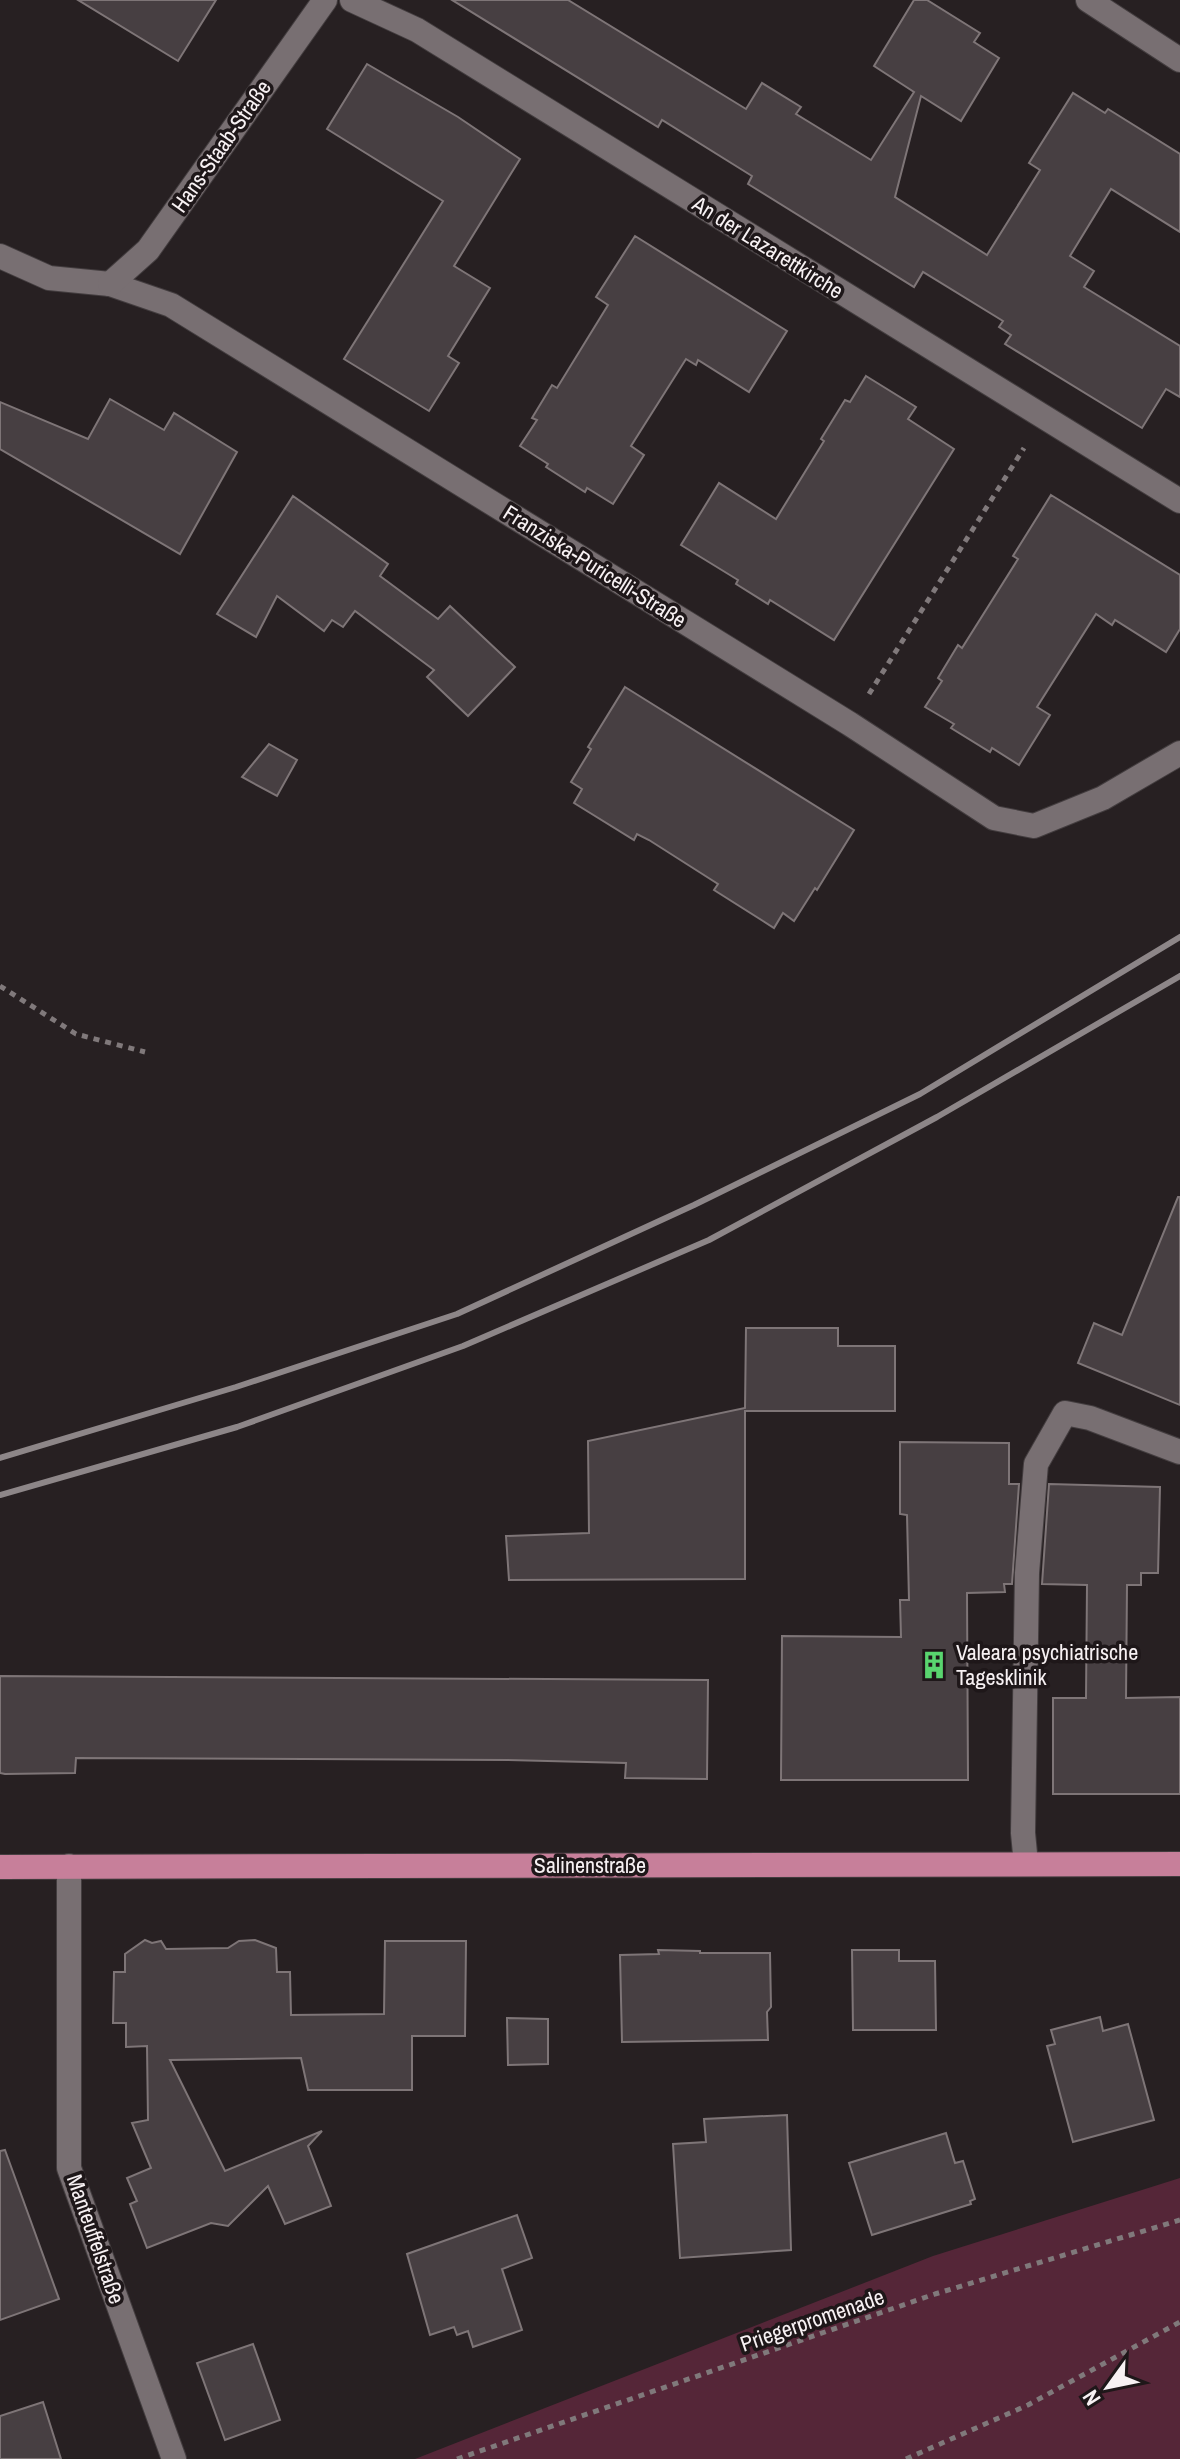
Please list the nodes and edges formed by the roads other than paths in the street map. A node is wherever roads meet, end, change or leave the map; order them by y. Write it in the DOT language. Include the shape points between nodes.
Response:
graph roads {
  1 [pos="325,0"];
  2 [pos="352,0"];
  3 [pos="1088,0"];
  4 [pos="1180,60"];
  5 [pos="0,256"];
  6 [pos="110,284"];
  7 [pos="1180,501"];
  8 [pos="1180,753"];
  9 [pos="1180,1452"];
  10 [pos="1026,1864"];
  11 [pos="1180,1864"];
  12 [pos="69,1866"];
  13 [pos="0,1867"];
  14 [pos="174,2459"];
  1 -- 6 [label="street, Hans-Staab-Straße" via="148,250"];
  2 -- 7 [label="street, An der Lazarettkirche" via="417,30"];
  3 -- 4 [label="street"];
  5 -- 6 [label="street, Franziska-Puricelli-Straße" via="49,278"];
  6 -- 8 [label="street, Franziska-Puricelli-Straße" via="171,305 994,818 1034,826 1103,798"];
  9 -- 10 [label="street" via="1065,1413 1036,1464 1027,1573"];
  10 -- 11 [label="main road, Salinenstraße"];
  10 -- 12 [label="main road, Salinenstraße"];
  12 -- 13 [label="main road, Salinenstraße"];
  12 -- 14 [label="street, Manteuffelstraße" via="69,2168"];
}
